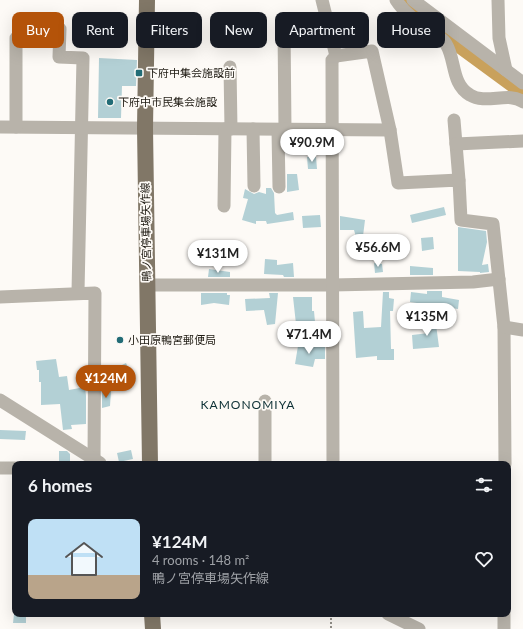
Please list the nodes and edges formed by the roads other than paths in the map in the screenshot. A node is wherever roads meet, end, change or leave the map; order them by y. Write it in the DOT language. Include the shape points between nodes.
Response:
graph roads {
  1 [pos="148,0"];
  2 [pos="322,0"];
  3 [pos="396,0"];
  4 [pos="413,0"];
  5 [pos="498,0"];
  6 [pos="16,48"];
  7 [pos="59,48"];
  8 [pos="283,48"];
  9 [pos="336,56"];
  10 [pos="230,67"];
  11 [pos="506,70"];
  12 [pos="523,82"];
  13 [pos="523,102"];
  14 [pos="454,120"];
  15 [pos="0,127"];
  16 [pos="16,127"];
  17 [pos="80,127"];
  18 [pos="145,128"];
  19 [pos="228,129"];
  20 [pos="253,130"];
  21 [pos="281,130"];
  22 [pos="333,130"];
  23 [pos="390,130"];
  24 [pos="523,141"];
  25 [pos="456,144"];
  26 [pos="458,180"];
  27 [pos="254,186"];
  28 [pos="279,187"];
  29 [pos="224,206"];
  30 [pos="499,279"];
  31 [pos="147,285"];
  32 [pos="332,285"];
  33 [pos="78,292"];
  34 [pos="0,297"];
  35 [pos="504,327"];
  36 [pos="523,330"];
  37 [pos="0,400"];
  38 [pos="265,400"];
  39 [pos="96,461"];
  40 [pos="98,461"];
  41 [pos="150,461"];
  42 [pos="265,461"];
  43 [pos="333,461"];
  44 [pos="505,461"];
  45 [pos="0,468"];
  46 [pos="12,468"];
  47 [pos="152,617"];
  48 [pos="394,617"];
  49 [pos="504,617"];
  50 [pos="153,629"];
  51 [pos="419,629"];
  52 [pos="504,629"];
  1 -- 18 [label="main road, 鴨ノ宮停車場矢作線"];
  2 -- 9 [label="street"];
  3 -- 13 [label="street" via="412,18 446,43 458,82 471,96 492,99 518,98"];
  4 -- 11 [label="street"];
  5 -- 11 [label="street" via="499,38"];
  6 -- 16 [label="street"];
  7 -- 17 [label="street" via="59,57 82,58"];
  8 -- 21 [label="street"];
  9 -- 22 [label="street" via="332,60"];
  9 -- 23 [label="street" via="372,51"];
  10 -- 19 [label="street"];
  11 -- 12 [label="street"];
  14 -- 25 [label="street"];
  15 -- 16 [label="street"];
  16 -- 17 [label="street"];
  17 -- 18 [label="street"];
  17 -- 33 [label="street"];
  18 -- 19 [label="street"];
  18 -- 31 [label="main road, 鴨ノ宮停車場矢作線"];
  19 -- 20 [label="street"];
  19 -- 29 [label="street"];
  20 -- 21 [label="street"];
  20 -- 27 [label="street"];
  21 -- 22 [label="street"];
  21 -- 28 [label="street"];
  22 -- 23 [label="street"];
  22 -- 32 [label="street"];
  23 -- 26 [label="street" via="398,183"];
  24 -- 25 [label="street"];
  25 -- 26 [label="street"];
  26 -- 30 [label="street" via="460,220 493,224"];
  30 -- 32 [label="street"];
  30 -- 35 [label="street"];
  31 -- 32 [label="street"];
  31 -- 41 [label="main road, 鴨ノ宮停車場矢作線"];
  32 -- 43 [label="street"];
  33 -- 34 [label="street"];
  33 -- 40 [label="street" via="95,293"];
  35 -- 36 [label="street"];
  35 -- 44 [label="street"];
  37 -- 39 [label="street"];
  38 -- 42 [label="street"];
  45 -- 46 [label="street"];
  47 -- 50 [label="main road"];
  48 -- 51 [label="street"];
  49 -- 52 [label="street"];
}
